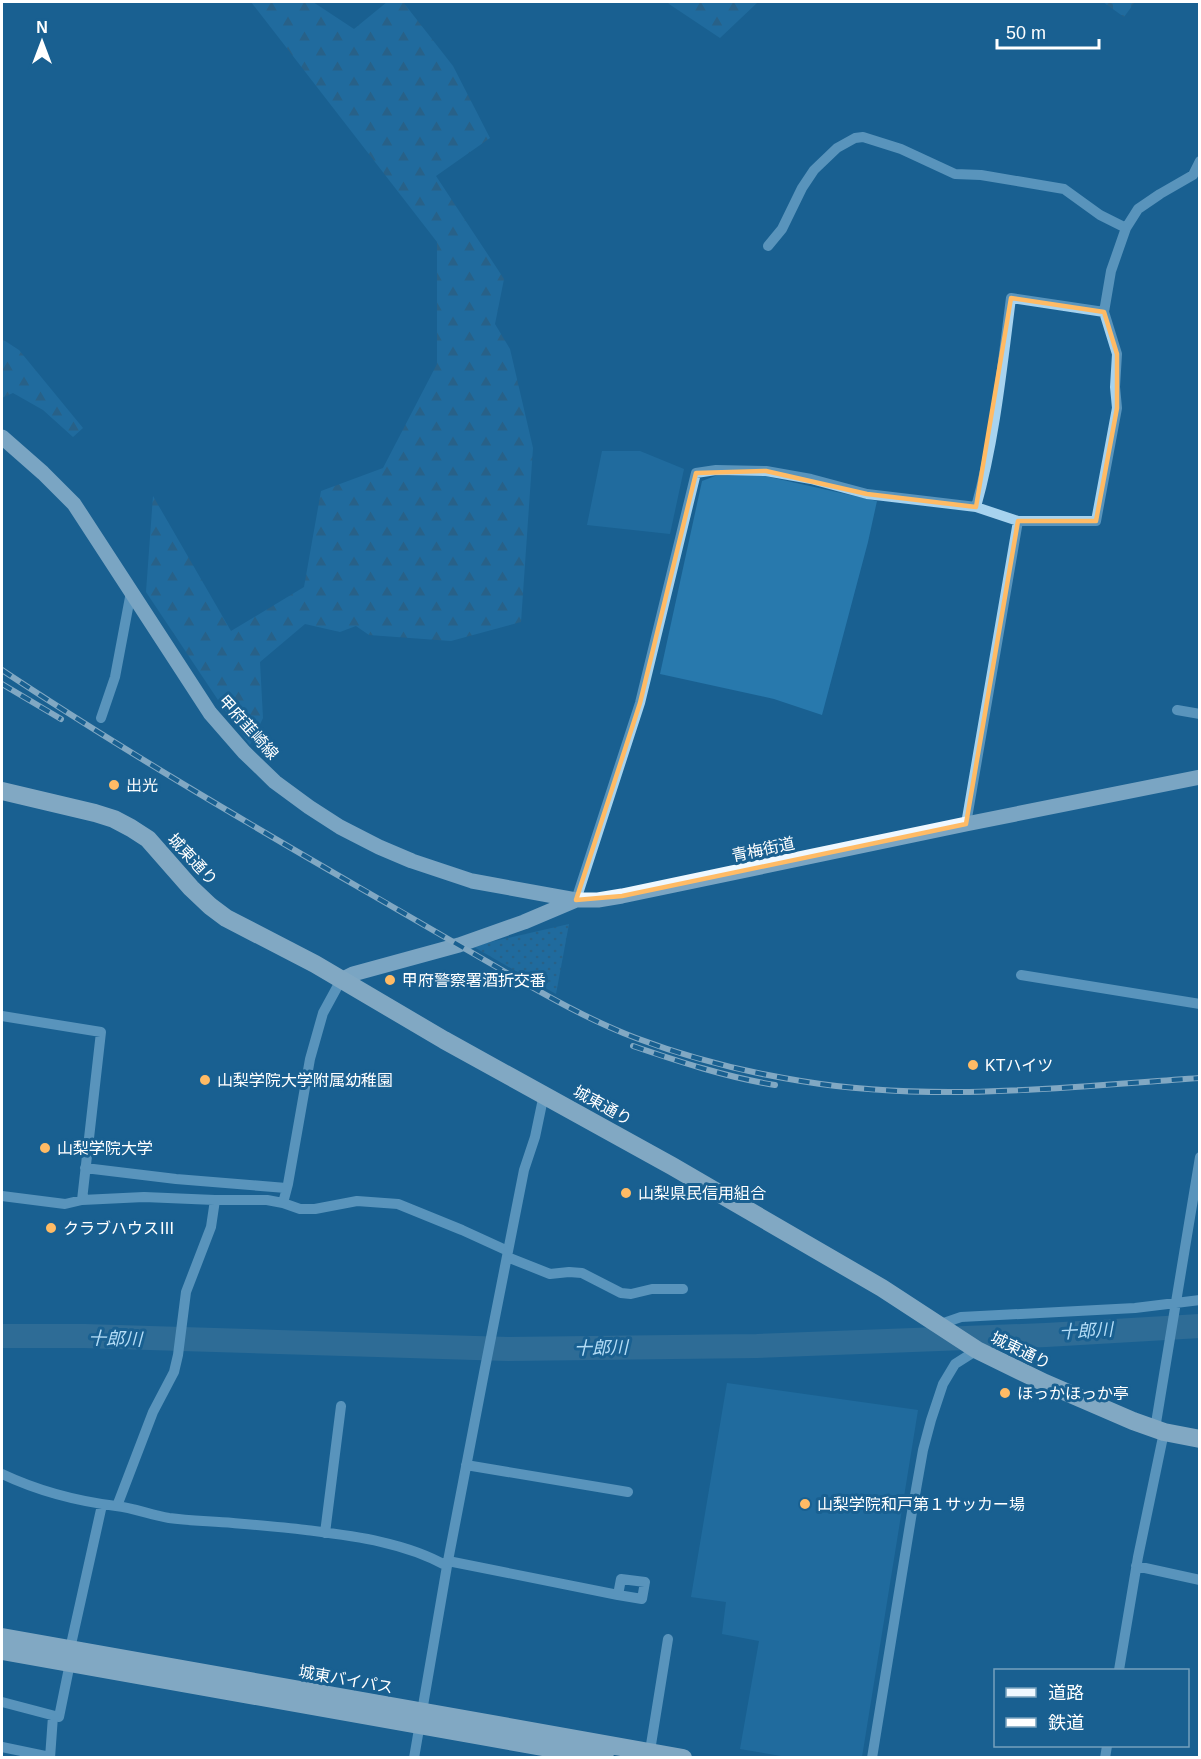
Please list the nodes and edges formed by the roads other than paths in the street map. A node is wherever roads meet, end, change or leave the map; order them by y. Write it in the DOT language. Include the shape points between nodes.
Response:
graph roads {
  1 [pos="1200,161"];
  2 [pos="1126,228"];
  3 [pos="768,246"];
  4 [pos="1104,312"];
  5 [pos="2,437"];
  6 [pos="976,507"];
  7 [pos="1018,520"];
  8 [pos="130,592"];
  9 [pos="1177,710"];
  10 [pos="1200,714"];
  11 [pos="101,718"];
  12 [pos="1200,777"];
  13 [pos="2,791"];
  14 [pos="966,824"];
  15 [pos="576,900"];
  16 [pos="1021,975"];
  17 [pos="341,980"];
  18 [pos="1200,1004"];
  19 [pos="2,1016"];
  20 [pos="544,1094"];
  21 [pos="1200,1157"];
  22 [pos="86,1167"];
  23 [pos="286,1188"];
  24 [pos="2,1196"];
  25 [pos="82,1200"];
  26 [pos="215,1200"];
  27 [pos="283,1203"];
  28 [pos="508,1254"];
  29 [pos="683,1289"];
  30 [pos="1200,1300"];
  31 [pos="1176,1303"];
  32 [pos="938,1324"];
  33 [pos="977,1350"];
  34 [pos="341,1406"];
  35 [pos="1159,1430"];
  36 [pos="1200,1439"];
  37 [pos="466,1465"];
  38 [pos="2,1474"];
  39 [pos="628,1492"];
  40 [pos="102,1505"];
  41 [pos="117,1506"];
  42 [pos="325,1533"];
  43 [pos="447,1563"];
  44 [pos="1136,1566"];
  45 [pos="1200,1580"];
  46 [pos="618,1595"];
  47 [pos="2,1637"];
  48 [pos="668,1639"];
  49 [pos="2,1652"];
  50 [pos="70,1656"];
  51 [pos="1119,1669"];
  52 [pos="2,1702"];
  53 [pos="53,1716"];
  54 [pos="420,1718"];
  55 [pos="2,1747"];
  56 [pos="649,1755"];
  57 [pos="50,1757"];
  58 [pos="414,1758"];
  59 [pos="604,1758"];
  60 [pos="683,1758"];
  61 [pos="872,1758"];
  1 -- 2 [label="street" via="1193,176 1138,209"];
  2 -- 3 [label="street" via="1064,189 955,174 864,137 837,148 814,170 782,229"];
  2 -- 4 [label="street" via="1111,270"];
  4 -- 6 [label="street" via="1011,298 998,398"];
  4 -- 7 [label="street" via="1117,354 1117,408 1095,520"];
  5 -- 8 [label="main road, 甲府韮崎線" via="74,504"];
  6 -- 7 [label="street"];
  6 -- 15 [label="street" via="867,494 766,471 696,473 640,704"];
  7 -- 14 [label="street"];
  8 -- 11 [label="street" via="114,677"];
  8 -- 15 [label="main road, 甲府韮崎線" via="210,713 261,768 309,807 378,847 444,873"];
  9 -- 10 [label="street"];
  12 -- 14 [label="main road, 青梅街道"];
  13 -- 17 [label="highway, 城東通り" via="95,813 131,828 148,839 191,888 226,918"];
  14 -- 15 [label="main road, 青梅街道" via="633,894"];
  15 -- 17 [label="main road, 青梅街道" via="470,941"];
  16 -- 18 [label="street"];
  17 -- 20 [label="highway, 城東通り"];
  17 -- 23 [label="street" via="323,1013 310,1059"];
  19 -- 22 [label="street" via="101,1032"];
  20 -- 28 [label="street"];
  20 -- 32 [label="highway, 城東通り"];
  21 -- 31 [label="street"];
  22 -- 23 [label="street"];
  22 -- 25 [label="street"];
  23 -- 27 [label="street"];
  24 -- 25 [label="street" via="65,1204"];
  25 -- 26 [label="street"];
  26 -- 27 [label="street"];
  26 -- 41 [label="street" via="211,1227 186,1292 174,1372 153,1412"];
  27 -- 28 [label="street" via="300,1209 357,1201 398,1204"];
  28 -- 29 [label="street" via="550,1274 582,1273 621,1293"];
  28 -- 37 [label="street"];
  30 -- 31 [label="street"];
  31 -- 32 [label="street" via="961,1317"];
  31 -- 35 [label="street"];
  32 -- 33 [label="highway, 城東通り"];
  33 -- 35 [label="highway, 城東通り"];
  33 -- 61 [label="street" via="955,1364 943,1384 928,1431"];
  34 -- 42 [label="street"];
  35 -- 36 [label="highway, 城東通り"];
  35 -- 44 [label="street"];
  37 -- 39 [label="street"];
  37 -- 43 [label="street"];
  38 -- 40 [label="street" via="59,1496"];
  40 -- 41 [label="street"];
  40 -- 50 [label="street"];
  41 -- 42 [label="street" via="169,1518"];
  42 -- 43 [label="street" via="406,1549"];
  43 -- 46 [label="street"];
  43 -- 54 [label="street"];
  44 -- 45 [label="street"];
  44 -- 51 [label="street"];
  47 -- 50 [label="highway, 城東バイパス"];
  48 -- 56 [label="street"];
  49 -- 50 [label="highway, 城東バイパス"];
  50 -- 53 [label="street" via="59,1717"];
  50 -- 54 [label="highway, 城東バイパス"];
  52 -- 53 [label="street"];
  53 -- 57 [label="street"];
  54 -- 56 [label="highway, 城東バイパス"];
  54 -- 58 [label="street"];
  54 -- 59 [label="highway, 城東バイパス"];
  55 -- 57 [label="street"];
  56 -- 60 [label="highway, 城東バイパス"];
}
